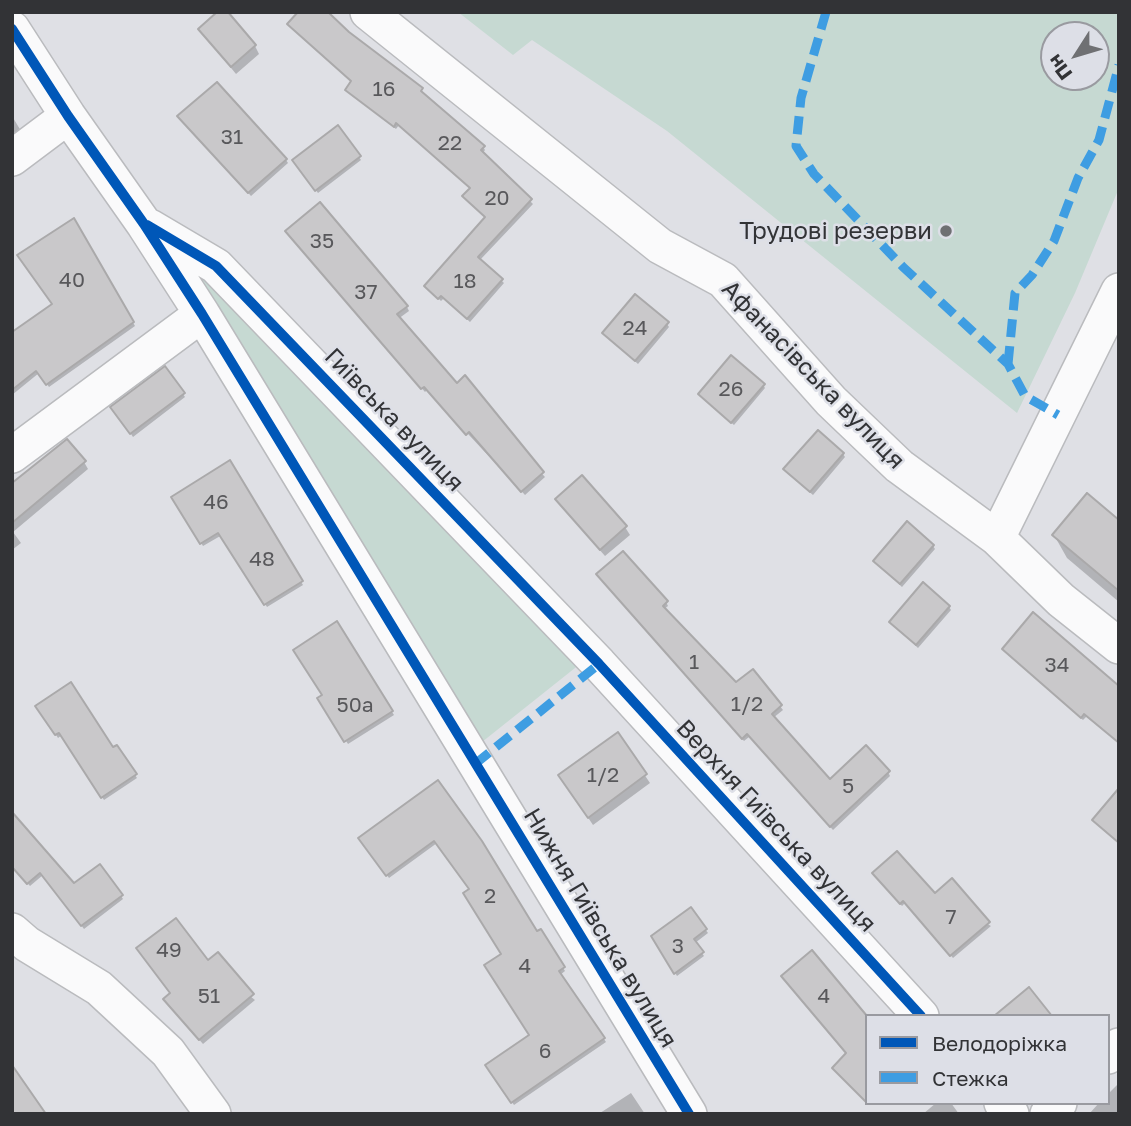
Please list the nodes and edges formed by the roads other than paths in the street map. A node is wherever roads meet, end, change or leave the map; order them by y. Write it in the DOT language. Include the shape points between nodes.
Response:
graph roads {
  1 [pos="368,12"];
  2 [pos="12,29"];
  3 [pos="68,116"];
  4 [pos="12,158"];
  5 [pos="144,223"];
  6 [pos="1119,291"];
  7 [pos="202,314"];
  8 [pos="12,455"];
  9 [pos="998,538"];
  10 [pos="1119,646"];
  11 [pos="599,664"];
  12 [pos="475,764"];
  13 [pos="12,931"];
  14 [pos="919,1014"];
  15 [pos="213,1114"];
  16 [pos="689,1114"];
  1 -- 9 [label="street, Афанасівська вулиця" via="660,246 723,280 831,401 899,466"];
  2 -- 3 [label="street, Гиївська вулиця"];
  3 -- 4 [label="street"];
  3 -- 5 [label="street, Гиївська вулиця"];
  5 -- 7 [label="street, Гиївська вулиця"];
  5 -- 11 [label="street, Гиївська вулиця" via="216,266"];
  6 -- 9 [label="street"];
  7 -- 8 [label="street"];
  7 -- 12 [label="street, Гиївська вулиця"];
  9 -- 10 [label="street, Афанасівська вулиця" via="1061,600"];
  11 -- 14 [label="street, Верхня Гиївська вулиця"];
  12 -- 16 [label="street, Нижня Гиївська вулиця"];
  13 -- 15 [label="street" via="99,988 168,1052"];
}
